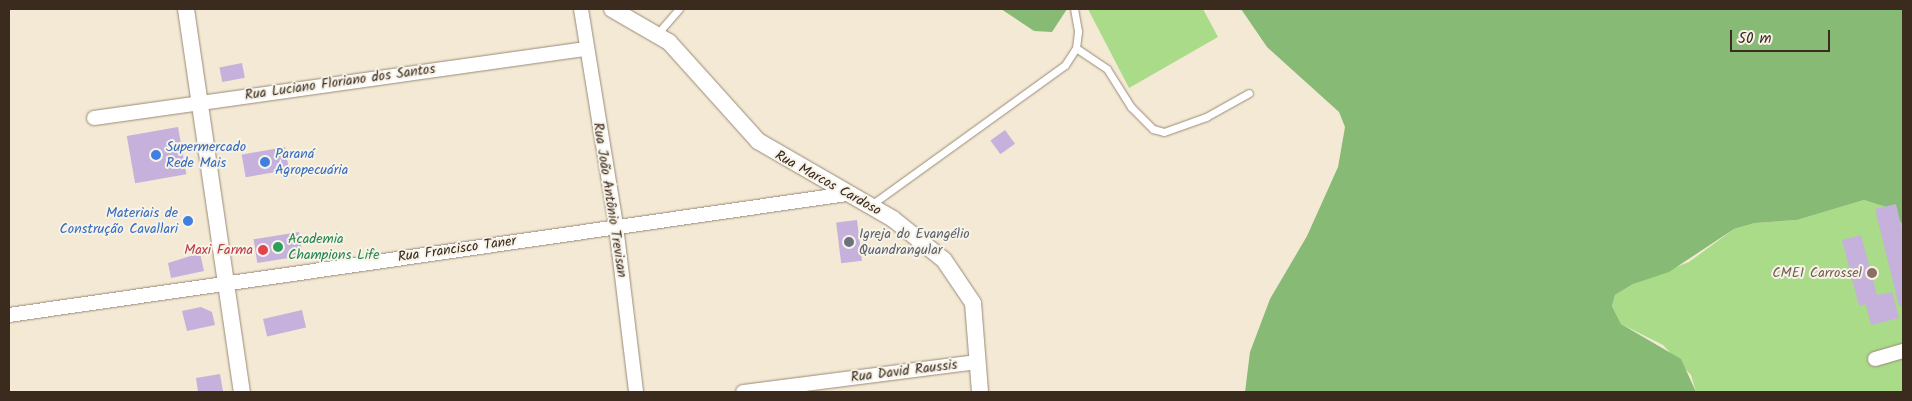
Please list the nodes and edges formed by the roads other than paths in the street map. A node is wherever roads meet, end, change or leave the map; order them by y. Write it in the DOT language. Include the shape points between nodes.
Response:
graph roads {
  1 [pos="186,9"];
  2 [pos="581,9"];
  3 [pos="612,9"];
  4 [pos="679,9"];
  5 [pos="1074,9"];
  6 [pos="658,33"];
  7 [pos="1076,48"];
  8 [pos="586,49"];
  9 [pos="1249,93"];
  10 [pos="198,101"];
  11 [pos="94,118"];
  12 [pos="847,194"];
  13 [pos="870,206"];
  14 [pos="616,226"];
  15 [pos="225,281"];
  16 [pos="9,315"];
  17 [pos="1903,351"];
  18 [pos="1875,359"];
  19 [pos="976,362"];
  20 [pos="242,392"];
  21 [pos="636,392"];
  22 [pos="743,392"];
  23 [pos="980,392"];
  1 -- 10 [label="street"];
  2 -- 8 [label="street, Rua João Antônio Trevisan"];
  3 -- 6 [label="street, Rua Marcos Cardoso"];
  4 -- 6 [label="lane"];
  5 -- 7 [label="lane"];
  6 -- 12 [label="street, Rua Marcos Cardoso" via="753,137"];
  7 -- 9 [label="lane" via="1107,69 1131,107 1153,130 1164,132 1206,117"];
  7 -- 13 [label="lane" via="1065,65 1046,80 915,169"];
  8 -- 10 [label="street, Rua Luciano Floriano dos Santos"];
  8 -- 14 [label="street, Rua João Antônio Trevisan"];
  10 -- 11 [label="street, Rua Luciano Floriano dos Santos"];
  10 -- 15 [label="street"];
  12 -- 13 [label="street, Rua Marcos Cardoso"];
  12 -- 14 [label="street, Rua Francisco Taner"];
  13 -- 19 [label="street, Rua Marcos Cardoso" via="931,247 965,287 975,314"];
  14 -- 15 [label="street, Rua Francisco Taner"];
  14 -- 21 [label="street, Rua João Antônio Trevisan"];
  15 -- 16 [label="street, Rua Francisco Taner"];
  15 -- 20 [label="street"];
  17 -- 18 [label="street"];
  19 -- 22 [label="street, Rua David Raussis"];
  19 -- 23 [label="street, Rua Marcos Cardoso"];
}
